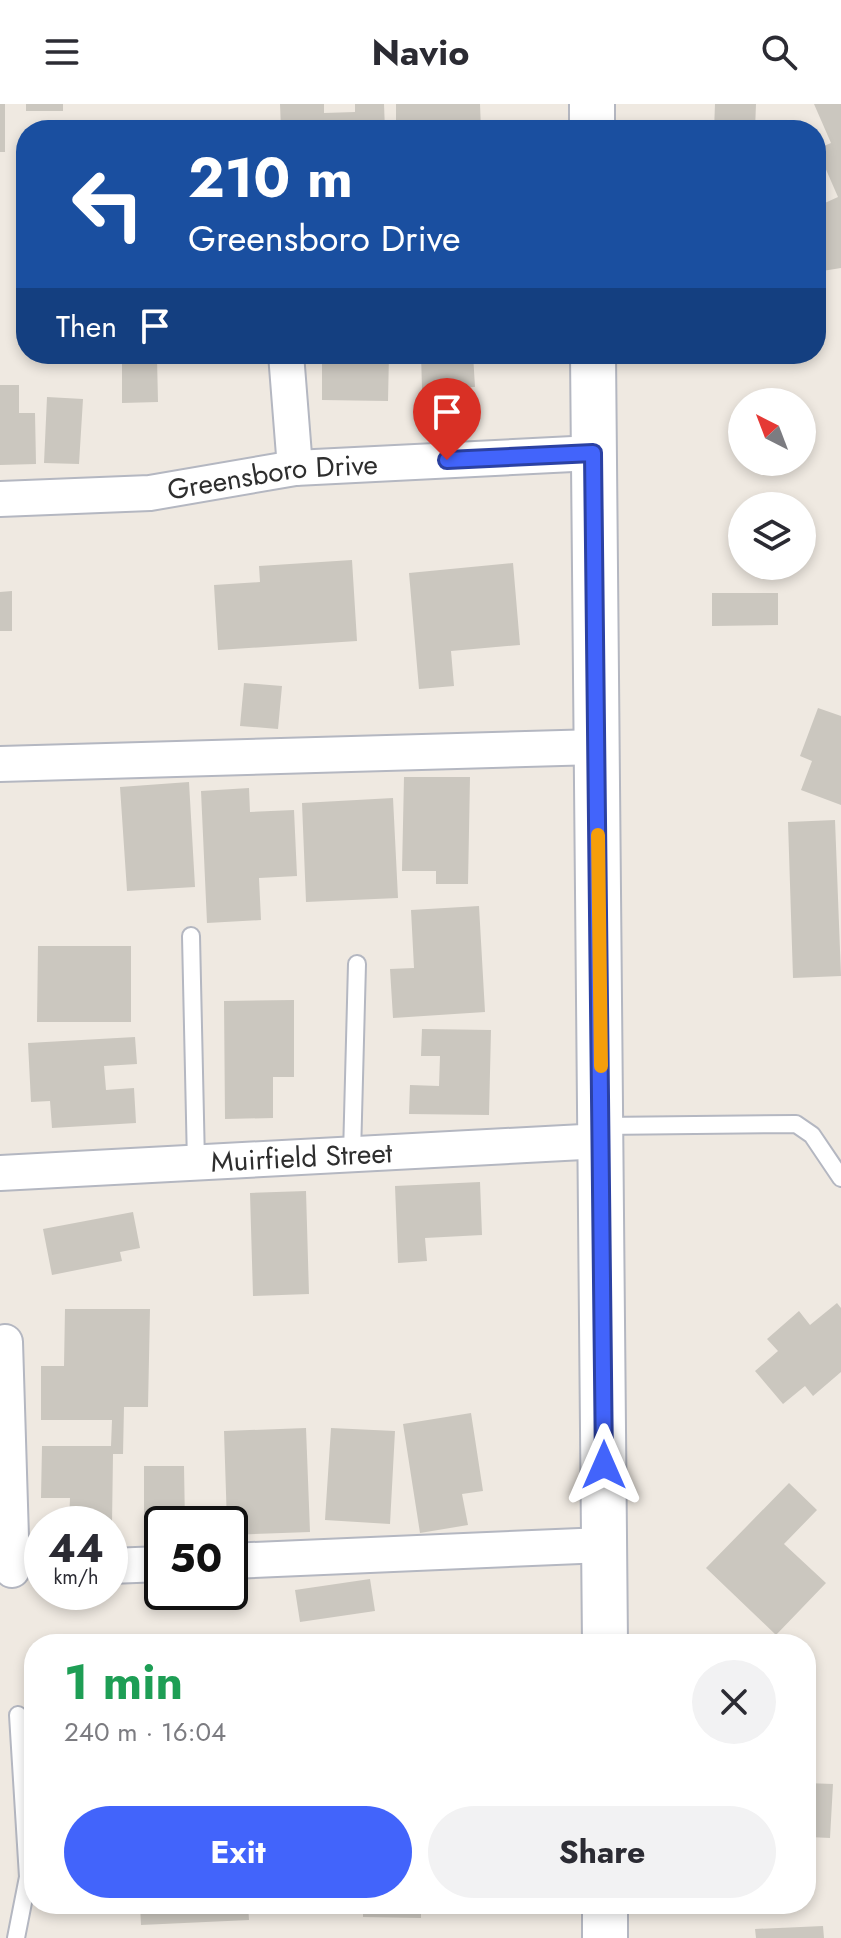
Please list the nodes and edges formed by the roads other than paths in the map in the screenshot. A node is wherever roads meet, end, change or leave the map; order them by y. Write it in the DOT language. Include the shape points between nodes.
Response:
graph roads {
  1 [pos="287,364"];
  2 [pos="593,364"];
  3 [pos="593,453"];
  4 [pos="295,468"];
  5 [pos="0,499"];
  6 [pos="597,747"];
  7 [pos="0,764"];
  8 [pos="191,936"];
  9 [pos="357,964"];
  10 [pos="602,1134"];
  11 [pos="352,1155"];
  12 [pos="196,1163"];
  13 [pos="0,1173"];
  14 [pos="841,1178"];
  15 [pos="5,1342"];
  16 [pos="604,1545"];
  17 [pos="248,1560"];
  18 [pos="18,1570"];
  19 [pos="605,1634"];
  20 [pos="18,1715"];
  21 [pos="24,1812"];
  22 [pos="24,1897"];
  23 [pos="605,1914"];
  24 [pos="16,1938"];
  25 [pos="605,1938"];
  1 -- 4 [label="street"];
  2 -- 3 [label="main road"];
  3 -- 4 [label="street, Greensboro Drive"];
  3 -- 6 [label="main road"];
  4 -- 5 [label="street, Greensboro Drive" via="150,493"];
  6 -- 7 [label="street"];
  6 -- 10 [label="main road"];
  8 -- 12 [label="lane"];
  9 -- 11 [label="lane"];
  10 -- 11 [label="street, Muirfield Street"];
  10 -- 14 [label="lane" via="796,1124 812,1135"];
  10 -- 16 [label="main road"];
  11 -- 12 [label="street, Muirfield Street"];
  12 -- 13 [label="street, Muirfield Street"];
  15 -- 18 [label="street"];
  16 -- 17 [label="street"];
  16 -- 19 [label="main road"];
  20 -- 21 [label="lane"];
  22 -- 24 [label="lane"];
  23 -- 25 [label="main road"];
}
